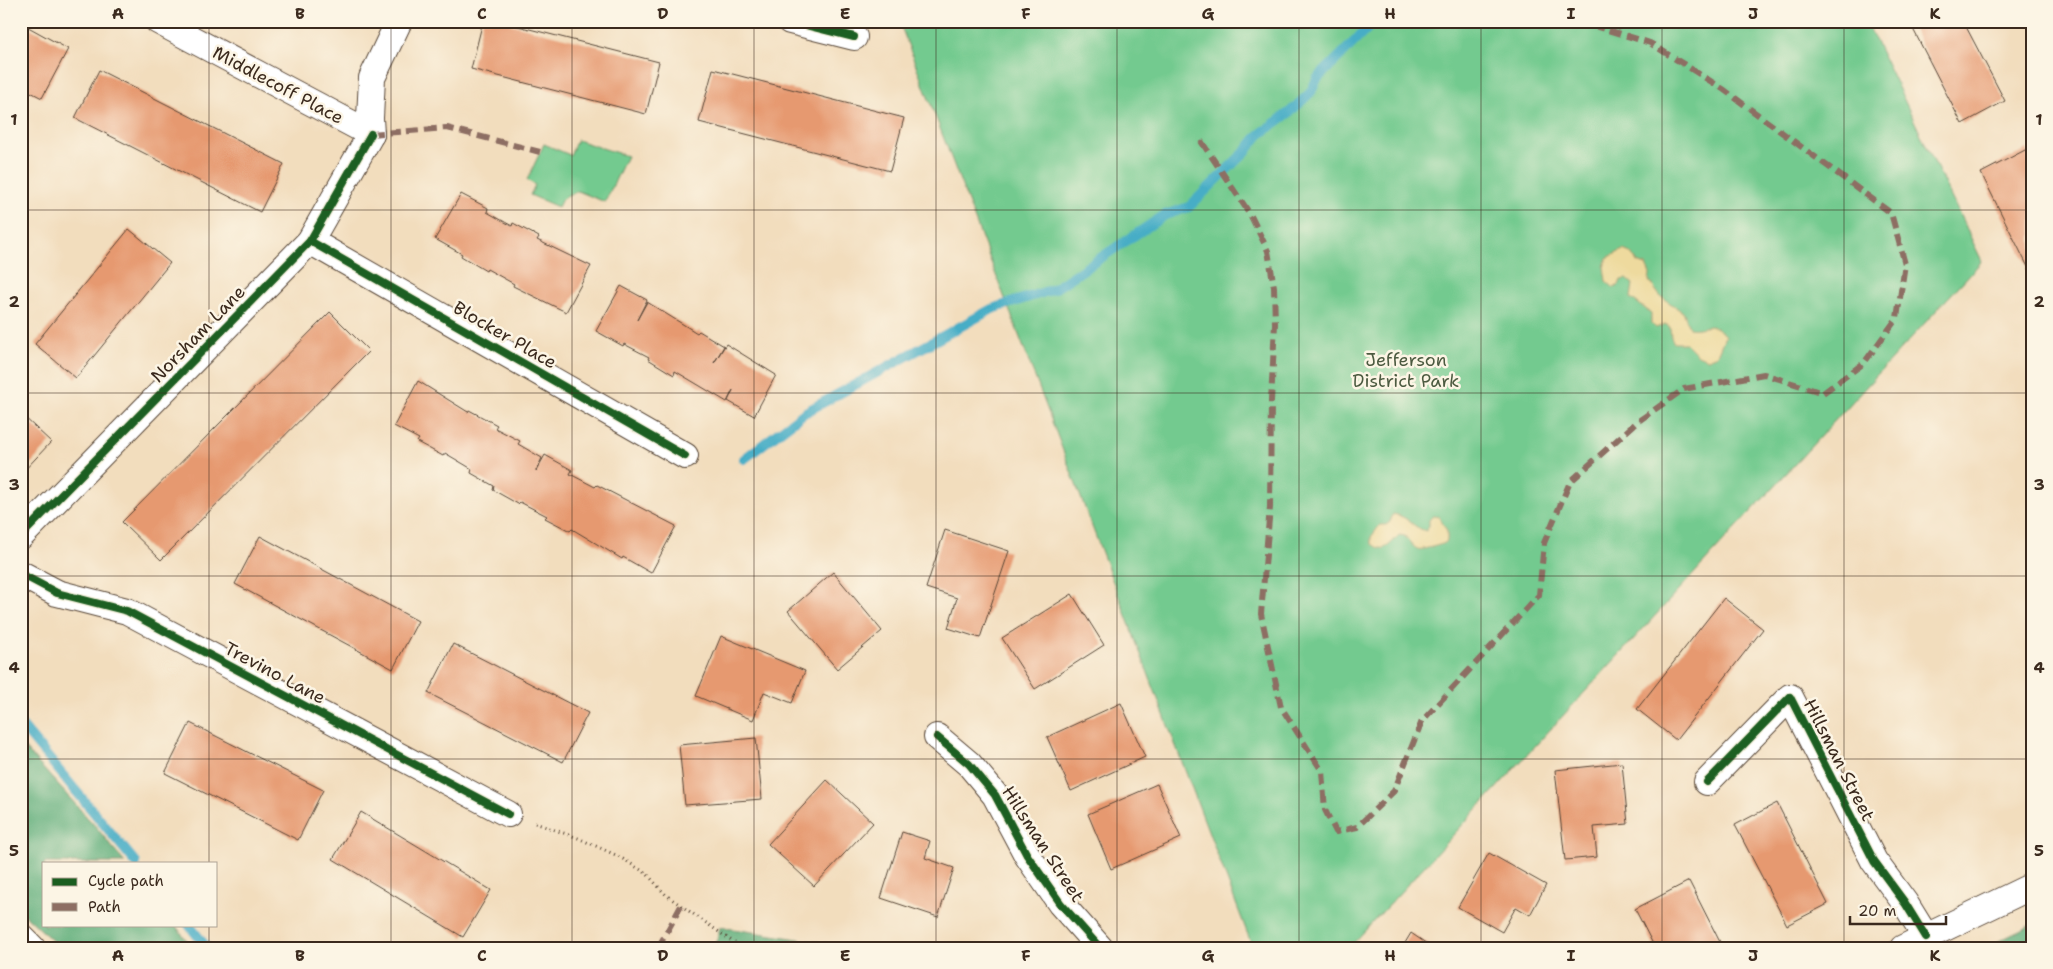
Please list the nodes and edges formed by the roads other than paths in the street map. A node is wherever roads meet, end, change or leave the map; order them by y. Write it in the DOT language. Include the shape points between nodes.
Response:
graph roads {
  1 [pos="158,21"];
  2 [pos="399,21"];
  3 [pos="790,21"];
  4 [pos="854,37"];
  5 [pos="371,134"];
  6 [pos="310,241"];
  7 [pos="685,456"];
  8 [pos="21,536"];
  9 [pos="21,574"];
  10 [pos="937,737"];
  11 [pos="1707,782"];
  12 [pos="508,814"];
  13 [pos="2032,886"];
  14 [pos="21,937"];
  15 [pos="1926,937"];
  16 [pos="32,948"];
  17 [pos="1100,948"];
  18 [pos="1902,948"];
  1 -- 5 [label="street, Middlecoff Place"];
  2 -- 5 [label="street" via="372,78"];
  3 -- 4 [label="street"];
  5 -- 6 [label="street, Norsham Lane"];
  6 -- 7 [label="street, Blocker Place"];
  6 -- 8 [label="street, Norsham Lane"];
  9 -- 12 [label="street, Trevino Lane" via="57,593 127,611"];
  10 -- 17 [label="street, Hillsman Street" via="969,764 995,795 1060,904"];
  11 -- 15 [label="street, Hillsman Street" via="1790,697 1874,861"];
  13 -- 15 [label="street"];
  14 -- 16 [label="street"];
  15 -- 18 [label="street"];
}
